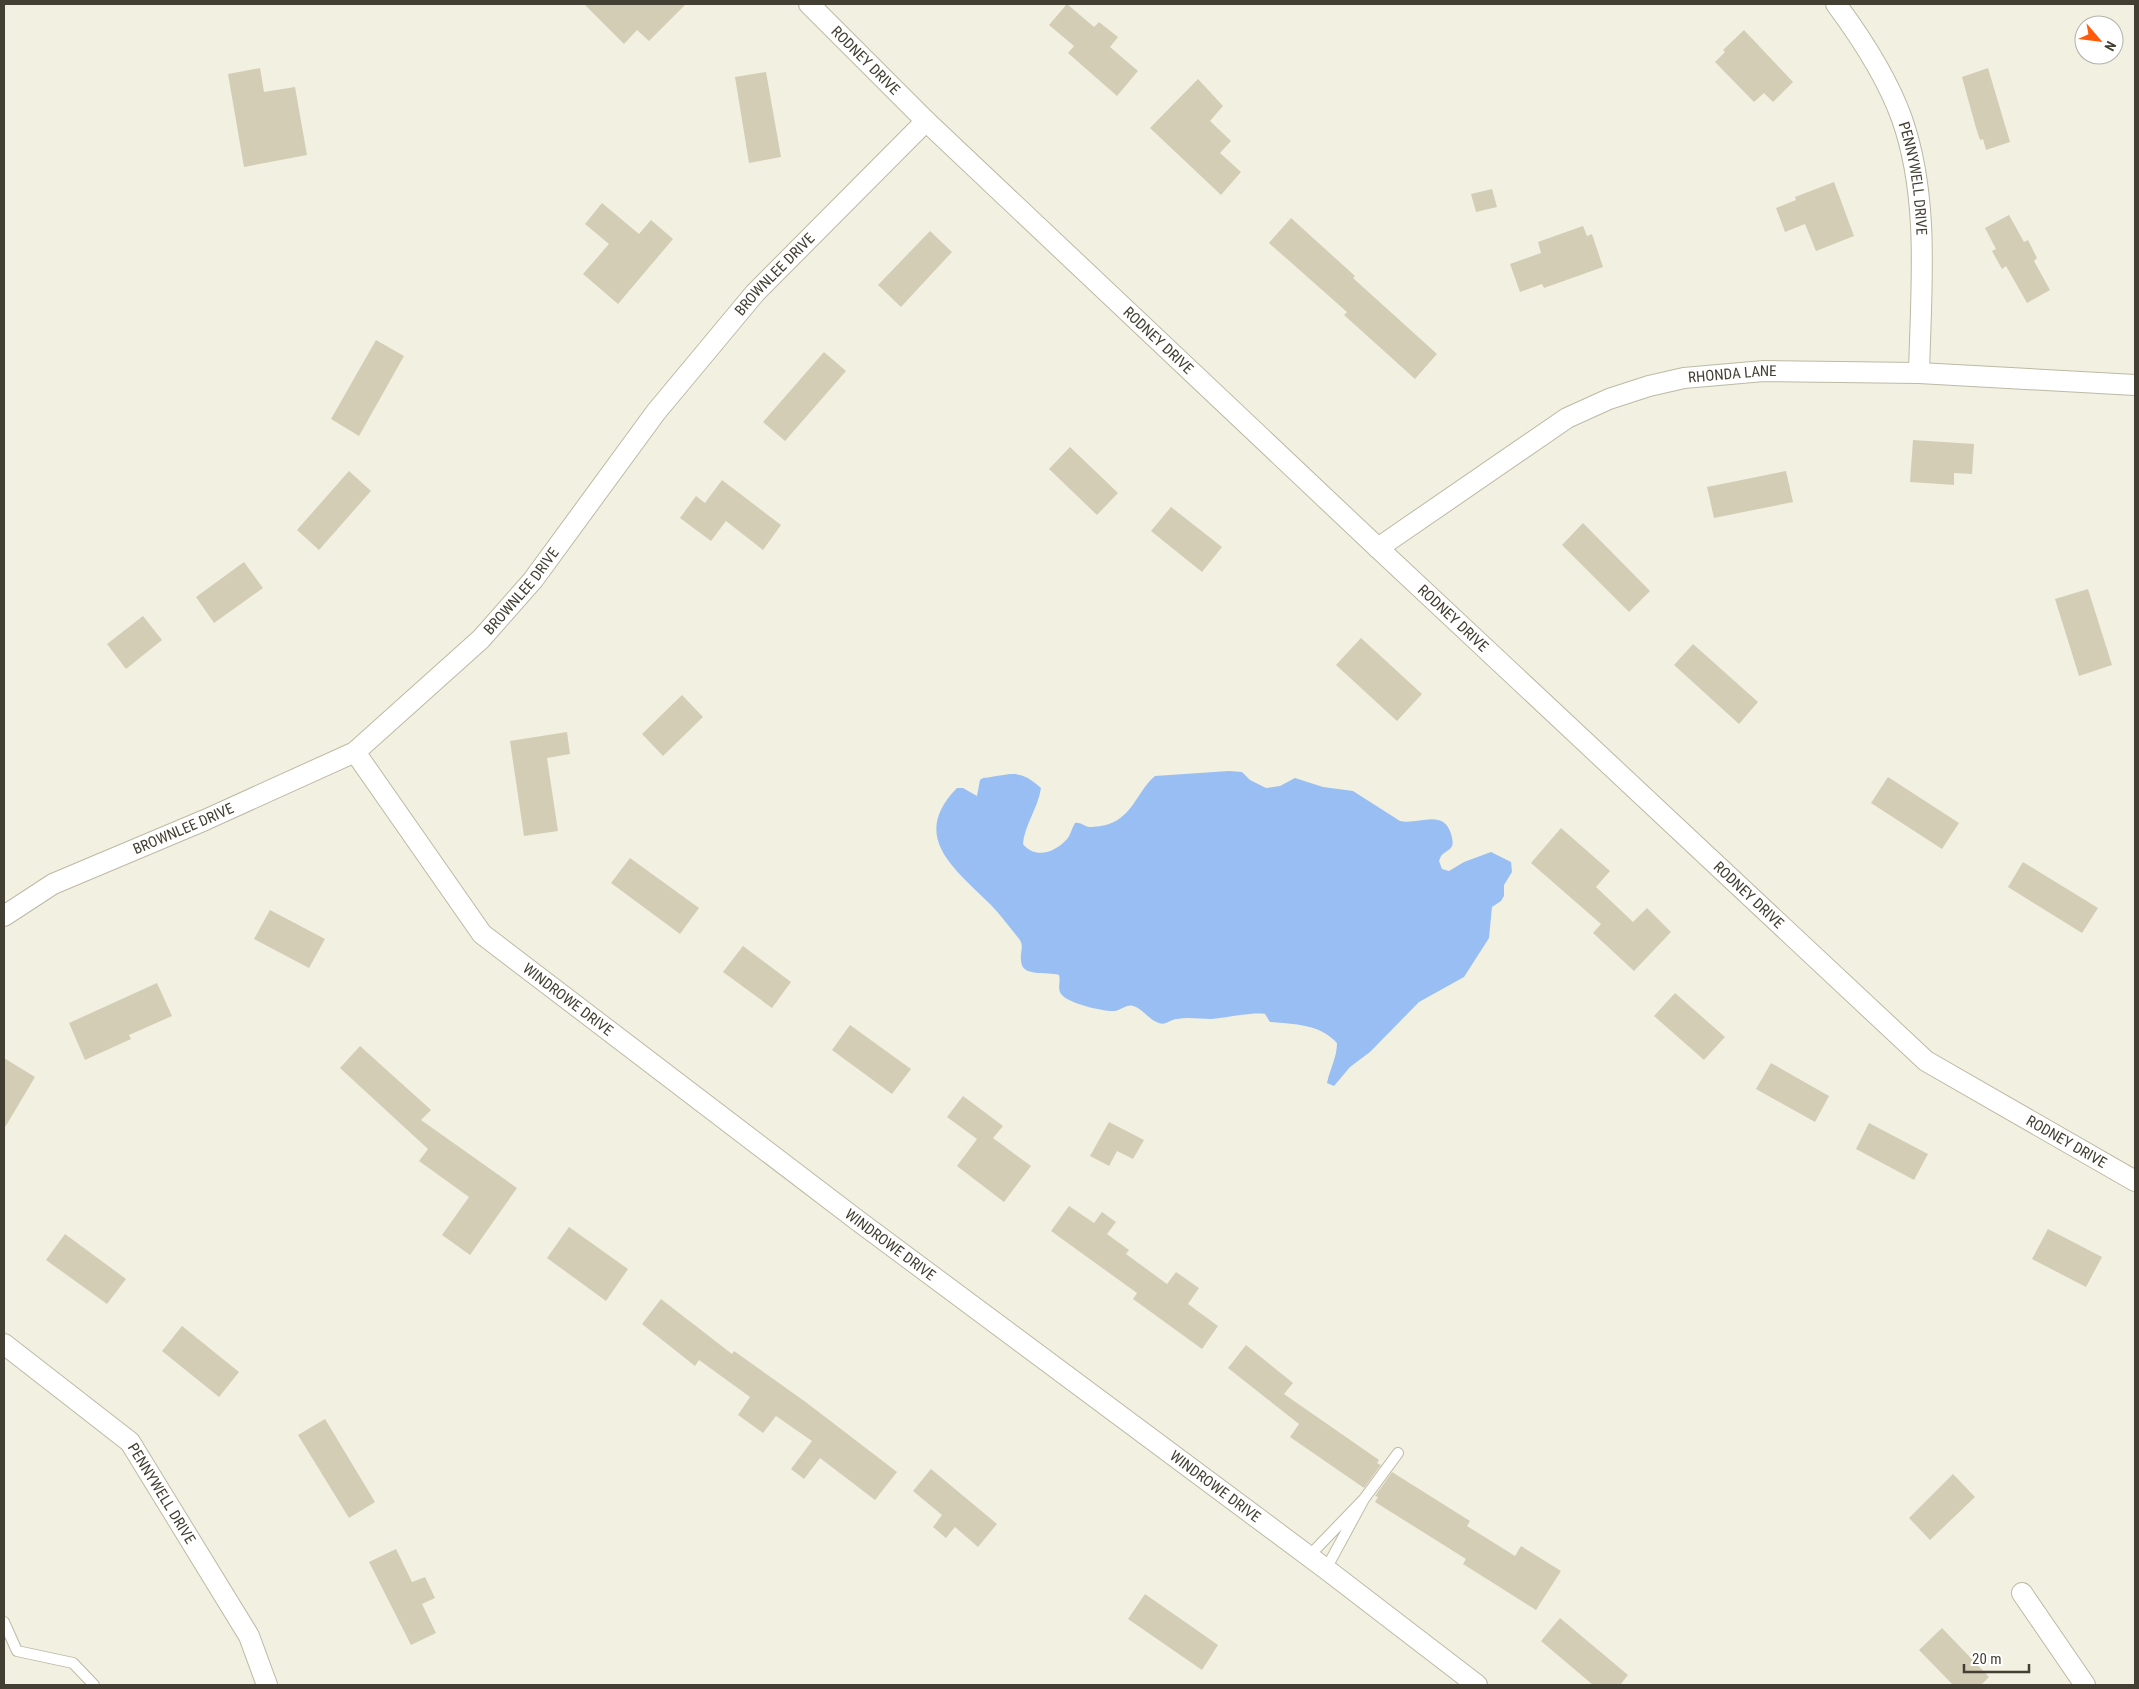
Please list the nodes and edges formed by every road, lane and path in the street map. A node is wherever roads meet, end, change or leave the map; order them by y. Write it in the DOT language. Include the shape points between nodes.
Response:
graph roads {
  1 [pos="809,4"];
  2 [pos="1836,4"];
  3 [pos="926,122"];
  4 [pos="1919,373"];
  5 [pos="2135,385"];
  6 [pos="1378,548"];
  7 [pos="355,752"];
  8 [pos="4,916"];
  9 [pos="2135,1181"];
  10 [pos="4,1344"];
  11 [pos="1398,1453"];
  12 [pos="1364,1499"];
  13 [pos="1309,1556"];
  14 [pos="1326,1569"];
  15 [pos="2022,1593"];
  16 [pos="4,1622"];
  17 [pos="94,1685"];
  18 [pos="267,1685"];
  19 [pos="1477,1685"];
  20 [pos="2085,1685"];
  1 -- 3 [label="street, RODNEY DRIVE"];
  2 -- 4 [label="street, PENNYWELL DRIVE" via="1880,70 1909,144 1916,179 1922,268"];
  3 -- 6 [label="street, RODNEY DRIVE"];
  3 -- 7 [label="street, BROWNLEE DRIVE" via="755,293 656,412 533,580 480,639"];
  4 -- 5 [label="street, RHONDA LANE"];
  4 -- 6 [label="street, RHONDA LANE" via="1764,371 1709,375 1650,386 1608,399 1567,418"];
  6 -- 9 [label="street, RODNEY DRIVE" via="1926,1061"];
  7 -- 8 [label="street, BROWNLEE DRIVE" via="53,884"];
  7 -- 13 [label="street, WINDROWE DRIVE" via="482,934 869,1230"];
  10 -- 18 [label="street, PENNYWELL DRIVE" via="130,1442 249,1636"];
  11 -- 12 [label="lane"];
  12 -- 13 [label="lane"];
  12 -- 14 [label="lane"];
  13 -- 14 [label="street, WINDROWE DRIVE"];
  14 -- 19 [label="street, WINDROWE DRIVE"];
  15 -- 20 [label="street"];
  16 -- 17 [label="lane" via="17,1651 73,1663"];
}
